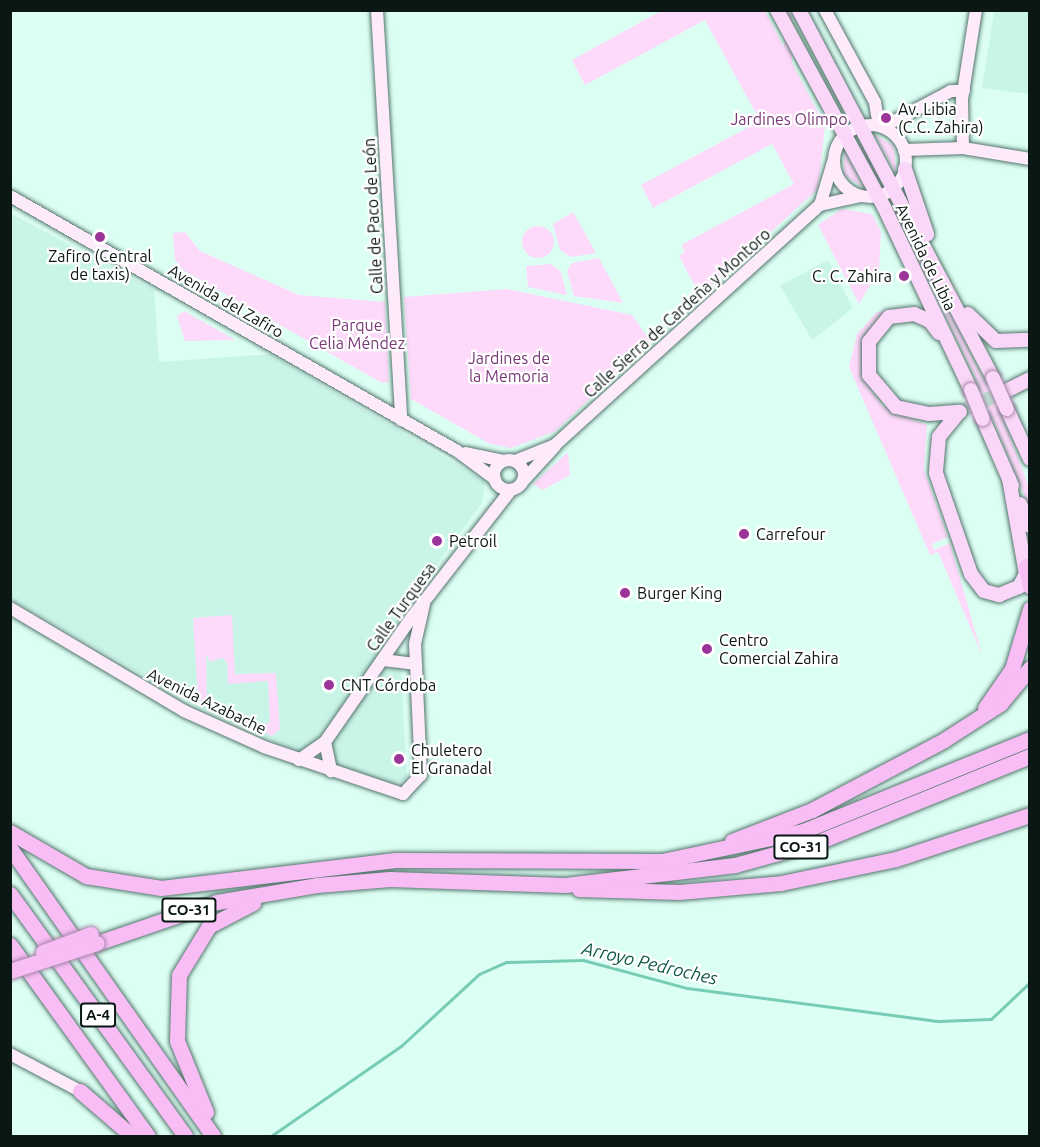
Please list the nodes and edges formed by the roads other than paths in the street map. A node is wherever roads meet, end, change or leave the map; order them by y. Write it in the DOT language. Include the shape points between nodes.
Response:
graph roads {
  1 [pos="377,10"];
  2 [pos="777,10"];
  3 [pos="799,10"];
  4 [pos="825,10"];
  5 [pos="976,10"];
  6 [pos="964,91"];
  7 [pos="863,126"];
  8 [pos="881,127"];
  9 [pos="844,137"];
  10 [pos="963,148"];
  11 [pos="904,150"];
  12 [pos="834,159"];
  13 [pos="1029,159"];
  14 [pos="905,169"];
  15 [pos="896,186"];
  16 [pos="10,196"];
  17 [pos="861,196"];
  18 [pos="878,196"];
  19 [pos="820,205"];
  20 [pos="931,254"];
  21 [pos="953,296"];
  22 [pos="1029,340"];
  23 [pos="951,349"];
  24 [pos="1027,381"];
  25 [pos="1008,390"];
  26 [pos="1009,413"];
  27 [pos="401,420"];
  28 [pos="1029,437"];
  29 [pos="555,445"];
  30 [pos="457,451"];
  31 [pos="1029,459"];
  32 [pos="509,461"];
  33 [pos="1009,479"];
  34 [pos="524,481"];
  35 [pos="502,485"];
  36 [pos="1029,526"];
  37 [pos="1026,566"];
  38 [pos="1029,587"];
  39 [pos="424,604"];
  40 [pos="10,608"];
  41 [pos="1029,609"];
  42 [pos="383,660"];
  43 [pos="415,664"];
  44 [pos="1029,668"];
  45 [pos="971,723"];
  46 [pos="1024,741"];
  47 [pos="325,742"];
  48 [pos="1027,758"];
  49 [pos="299,760"];
  50 [pos="331,771"];
  51 [pos="1028,817"];
  52 [pos="10,832"];
  53 [pos="10,848"];
  54 [pos="645,861"];
  55 [pos="322,867"];
  56 [pos="565,885"];
  57 [pos="284,891"];
  58 [pos="10,894"];
  59 [pos="94,939"];
  60 [pos="10,945"];
  61 [pos="10,962"];
  62 [pos="10,971"];
  63 [pos="10,1054"];
  64 [pos="80,1091"];
  65 [pos="132,1137"];
  66 [pos="148,1137"];
  67 [pos="185,1137"];
  68 [pos="213,1137"];
  69 [pos="221,1137"];
  1 -- 27 [label="street, Calle de Paco de León"];
  2 -- 9 [label="main road, Avenida de Libia"];
  3 -- 7 [label="main road, Avenida de Libia"];
  4 -- 8 [label="street" via="875,102"];
  5 -- 6 [label="street"];
  6 -- 8 [label="street" via="951,91"];
  6 -- 10 [label="street"];
  7 -- 8 [label="street"];
  7 -- 9 [label="street"];
  7 -- 15 [label="main road, Avenida de Libia"];
  8 -- 11 [label="street"];
  9 -- 12 [label="street"];
  9 -- 18 [label="main road, Avenida de Libia"];
  10 -- 11 [label="street"];
  10 -- 13 [label="street"];
  11 -- 14 [label="street"];
  12 -- 17 [label="street" via="838,178"];
  12 -- 19 [label="street"];
  14 -- 15 [label="street"];
  14 -- 20 [label="main road"];
  15 -- 18 [label="street"];
  15 -- 20 [label="main road, Avenida de Libia"];
  16 -- 27 [label="street, Avenida del Zafiro"];
  17 -- 18 [label="street, Calle Sierra de Cardeña y Montoro"];
  17 -- 19 [label="street, Calle Sierra de Cardeña y Montoro"];
  18 -- 23 [label="main road, Avenida de Libia"];
  19 -- 29 [label="street, Calle Sierra de Cardeña y Montoro"];
  20 -- 21 [label="main road, Avenida de Libia"];
  21 -- 22 [label="main road" via="990,338 1009,343"];
  21 -- 26 [label="main road, Avenida de Libia, bridge"];
  23 -- 33 [label="main road, Avenida de Libia, bridge"];
  23 -- 37 [label="main road" via="930,321 902,313 873,333 867,366 874,387 896,407 929,414 962,411 939,437 935,465 967,567 980,587 999,595 1019,587"];
  24 -- 25 [label="main road"];
  26 -- 28 [label="main road"];
  26 -- 31 [label="main road, Avenida de Libia"];
  27 -- 30 [label="street, Avenida del Zafiro"];
  29 -- 32 [label="street, Calle Sierra de Cardeña y Montoro"];
  29 -- 34 [label="street, Calle Sierra de Cardeña y Montoro"];
  30 -- 32 [label="street, Avenida del Zafiro"];
  30 -- 35 [label="street, Avenida del Zafiro"];
  32 -- 34 [label="street" via="522,467"];
  32 -- 35 [label="street, Calle Turquesa"];
  33 -- 36 [label="main road, Avenida de Libia"];
  33 -- 37 [label="main road"];
  34 -- 35 [label="street, Calle Sierra de Cardeña y Montoro"];
  35 -- 39 [label="street, Calle Turquesa" via="484,522"];
  37 -- 38 [label="highway"];
  39 -- 42 [label="street, Calle Turquesa"];
  39 -- 43 [label="street"];
  40 -- 49 [label="street, Avenida Azabache" via="184,711"];
  41 -- 45 [label="highway" via="1012,669"];
  42 -- 43 [label="street"];
  42 -- 47 [label="street, Calle Turquesa"];
  43 -- 50 [label="street, Avenida Azabache" via="421,775 403,794"];
  44 -- 45 [label="highway" via="1009,696"];
  45 -- 54 [label="highway" via="774,826"];
  46 -- 54 [label="highway, CO-31" via="803,831 707,855"];
  47 -- 49 [label="street, Calle Turquesa"];
  47 -- 50 [label="street"];
  48 -- 56 [label="highway, CO-31" via="868,824 763,858 668,876"];
  49 -- 50 [label="street, Avenida Azabache"];
  51 -- 56 [label="highway" via="887,861 781,883 663,892"];
  52 -- 55 [label="highway" via="59,865 134,886 191,886"];
  53 -- 68 [label="highway"];
  54 -- 55 [label="highway, CO-31" via="431,859"];
  55 -- 59 [label="highway" via="201,897"];
  56 -- 57 [label="highway, CO-31" via="390,879"];
  57 -- 59 [label="highway, CO-31" via="190,910"];
  57 -- 69 [label="highway" via="238,907 208,926 179,975 177,1041 195,1091"];
  58 -- 67 [label="highway, A-4"];
  59 -- 61 [label="highway, bridge"];
  59 -- 62 [label="highway, CO-31, bridge"];
  60 -- 66 [label="highway, A-4"];
  63 -- 64 [label="street"];
  64 -- 65 [label="highway"];
}
